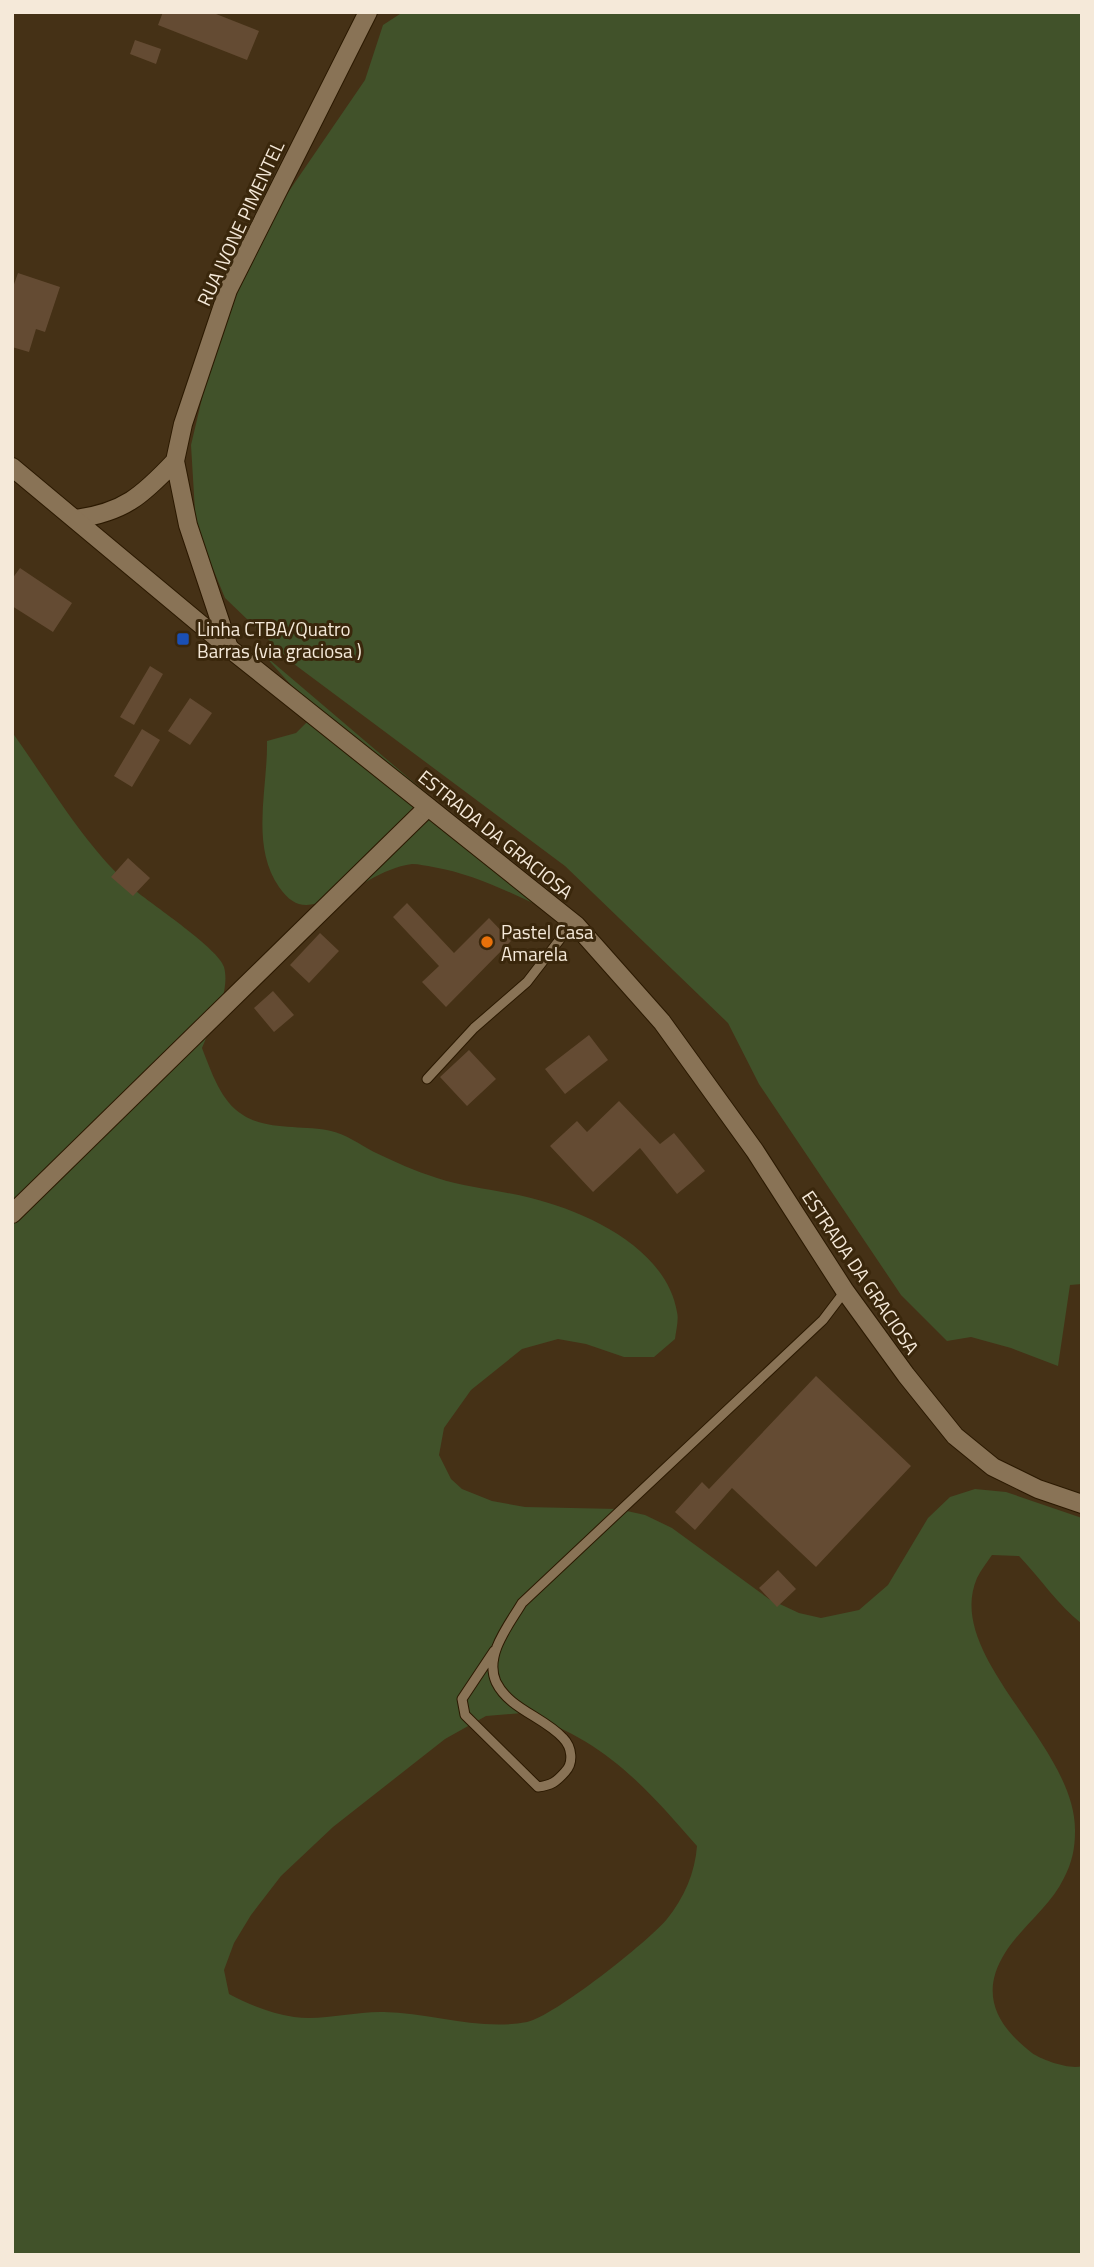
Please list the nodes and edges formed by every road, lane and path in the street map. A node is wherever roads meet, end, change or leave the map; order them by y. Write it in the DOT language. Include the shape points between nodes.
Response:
graph roads {
  1 [pos="368,12"];
  2 [pos="175,461"];
  3 [pos="12,467"];
  4 [pos="76,519"];
  5 [pos="229,648"];
  6 [pos="429,807"];
  7 [pos="576,925"];
  8 [pos="427,1079"];
  9 [pos="12,1214"];
  10 [pos="845,1291"];
  11 [pos="1082,1504"];
  12 [pos="494,1651"];
  1 -- 2 [label="main road, RUA IVONE PIMENTEL" via="228,290"];
  2 -- 4 [label="main road" via="130,503"];
  2 -- 5 [label="main road, RUA IVONE PIMENTEL" via="188,524"];
  3 -- 4 [label="main road, ESTRADA DA GRACIOSA"];
  4 -- 5 [label="main road, ESTRADA DA GRACIOSA"];
  5 -- 6 [label="main road, ESTRADA DA GRACIOSA"];
  6 -- 7 [label="main road, ESTRADA DA GRACIOSA"];
  6 -- 9 [label="main road"];
  7 -- 8 [label="lane" via="527,982 474,1028"];
  7 -- 10 [label="main road, ESTRADA DA GRACIOSA" via="669,1032 755,1151"];
  10 -- 11 [label="main road, ESTRADA DA GRACIOSA" via="955,1436 993,1467"];
  10 -- 12 [label="lane" via="823,1320 522,1602"];
  12 -- 12 [label="lane" via="462,1699 465,1715 538,1787 554,1785 569,1768 571,1752 564,1738 511,1700 496,1681"];
}
